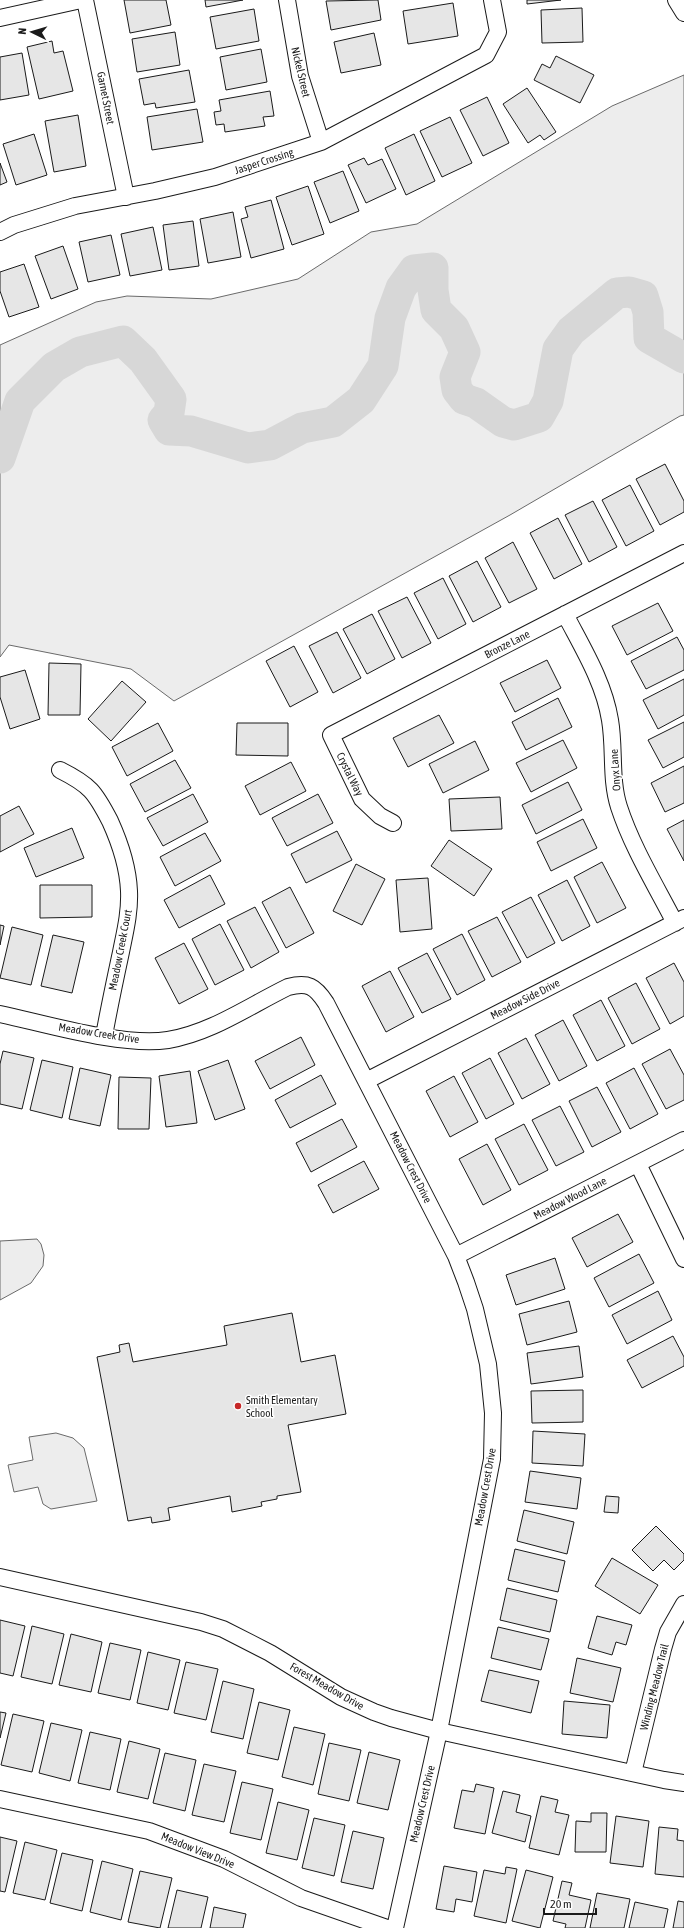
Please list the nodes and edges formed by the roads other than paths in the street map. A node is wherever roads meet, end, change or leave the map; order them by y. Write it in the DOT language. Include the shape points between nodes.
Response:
graph roads {
  1 [pos="81,0"];
  2 [pos="85,0"];
  3 [pos="287,0"];
  4 [pos="492,0"];
  5 [pos="676,0"];
  6 [pos="684,13"];
  7 [pos="0,18"];
  8 [pos="320,142"];
  9 [pos="126,197"];
  10 [pos="0,232"];
  11 [pos="684,553"];
  12 [pos="565,614"];
  13 [pos="331,735"];
  14 [pos="60,770"];
  15 [pos="393,823"];
  16 [pos="680,920"];
  17 [pos="308,985"];
  18 [pos="0,1014"];
  19 [pos="104,1036"];
  20 [pos="366,1081"];
  21 [pos="684,1140"];
  22 [pos="638,1164"];
  23 [pos="456,1256"];
  24 [pos="684,1258"];
  25 [pos="0,1577"];
  26 [pos="684,1604"];
  27 [pos="439,1731"];
  28 [pos="633,1773"];
  29 [pos="684,1783"];
  30 [pos="0,1799"];
  31 [pos="388,1928"];
  32 [pos="394,1928"];
  1 -- 7 [label="street"];
  2 -- 9 [label="street, Garnet Street"];
  3 -- 8 [label="street, Nickel Street" via="300,76"];
  4 -- 8 [label="street, Jasper Crossing" via="498,32 486,55"];
  5 -- 6 [label="street"];
  8 -- 9 [label="street, Jasper Crossing" via="215,177"];
  9 -- 10 [label="street, Jasper Crossing" via="75,206"];
  11 -- 12 [label="street, Bronze Lane"];
  12 -- 13 [label="street, Bronze Lane"];
  12 -- 16 [label="street, Onyx Lane" via="595,672 606,702 612,736 616,794 627,827"];
  13 -- 15 [label="street, Crystal Way" via="362,799 380,816"];
  14 -- 19 [label="street, Meadow Creek Court" via="79,779 97,797 120,845 128,876 128,920"];
  16 -- 20 [label="street, Meadow Side Drive"];
  17 -- 19 [label="street, Meadow Creek Drive" via="288,987 226,1020 182,1036 153,1041"];
  17 -- 20 [label="street, Meadow Crest Drive" via="317,990 326,1003"];
  18 -- 19 [label="street, Meadow Creek Drive"];
  20 -- 23 [label="street, Meadow Crest Drive"];
  21 -- 22 [label="street, Meadow Wood Lane"];
  22 -- 23 [label="street, Meadow Wood Lane"];
  22 -- 24 [label="street"];
  23 -- 27 [label="street, Meadow Crest Drive" via="475,1309 488,1364 493,1413 492,1444 488,1480"];
  25 -- 27 [label="street, Forest Meadow Drive" via="223,1629 270,1653 357,1705 391,1718"];
  26 -- 28 [label="street, Winding Meadow Trail" via="662,1648"];
  27 -- 28 [label="street, Forest Meadow Drive"];
  27 -- 32 [label="street, Meadow Crest Drive"];
  28 -- 29 [label="street, Forest Meadow Drive"];
  30 -- 31 [label="street, Meadow View Drive" via="149,1830 224,1859 301,1898"];
}
